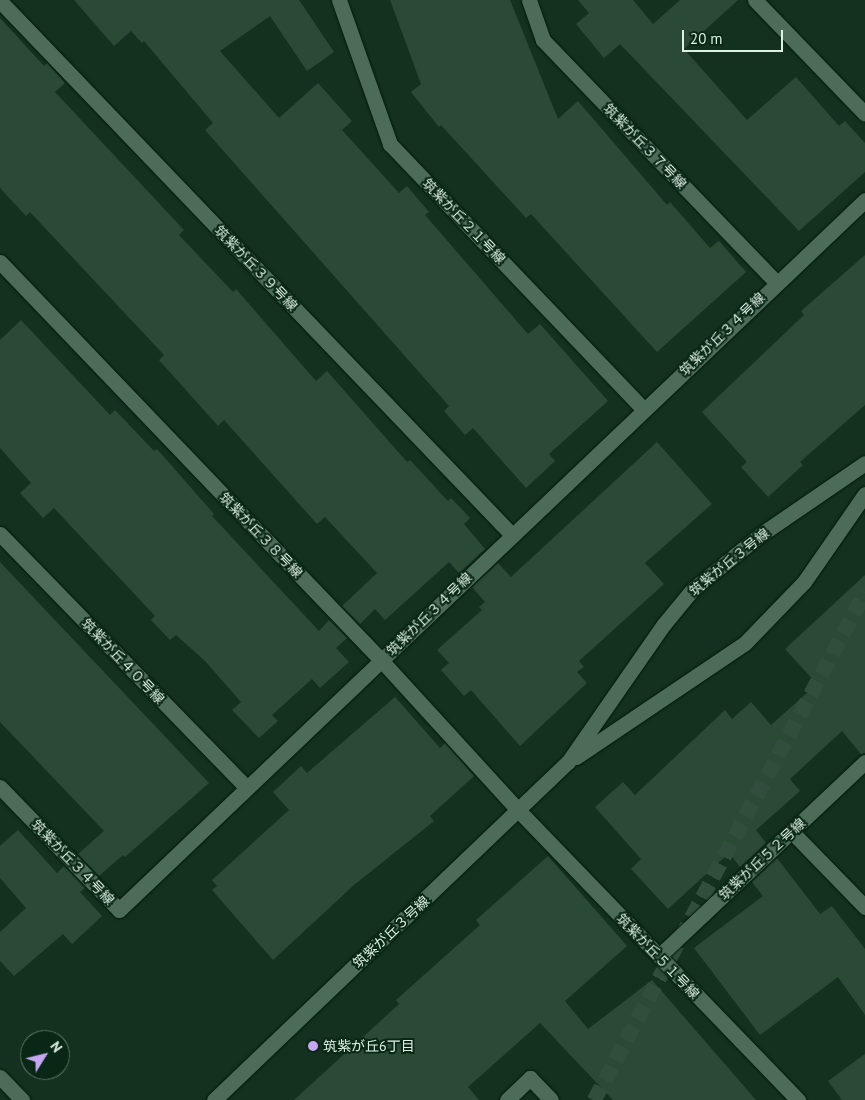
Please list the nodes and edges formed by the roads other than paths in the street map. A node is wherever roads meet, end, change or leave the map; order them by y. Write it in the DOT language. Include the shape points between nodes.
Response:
graph roads {
  1 [pos="340,0"];
  2 [pos="529,0"];
  3 [pos="756,0"];
  4 [pos="0,1"];
  5 [pos="865,114"];
  6 [pos="865,200"];
  7 [pos="0,262"];
  8 [pos="776,282"];
  9 [pos="643,409"];
  10 [pos="865,463"];
  11 [pos="865,494"];
  12 [pos="0,534"];
  13 [pos="512,535"];
  14 [pos="381,660"];
  15 [pos="568,762"];
  16 [pos="865,762"];
  17 [pos="0,787"];
  18 [pos="247,788"];
  19 [pos="519,811"];
  20 [pos="792,832"];
  21 [pos="865,907"];
  22 [pos="659,956"];
  23 [pos="0,1077"];
  24 [pos="22,1100"];
  25 [pos="214,1100"];
  26 [pos="507,1100"];
  27 [pos="551,1100"];
  28 [pos="798,1100"];
  1 -- 9 [label="street, 筑紫が丘２１号線" via="390,144"];
  2 -- 8 [label="street, 筑紫が丘３７号線" via="543,40"];
  3 -- 5 [label="street"];
  4 -- 13 [label="street, 筑紫が丘３９号線"];
  6 -- 8 [label="street, 筑紫が丘３４号線"];
  7 -- 14 [label="street, 筑紫が丘３８号線"];
  8 -- 9 [label="street, 筑紫が丘３４号線"];
  9 -- 13 [label="street, 筑紫が丘３４号線"];
  10 -- 15 [label="street, 筑紫が丘３号線" via="760,535 693,590 664,624"];
  11 -- 15 [label="street, 筑紫が丘３号線" via="804,582 745,643"];
  12 -- 18 [label="street, 筑紫が丘４０号線"];
  13 -- 14 [label="street, 筑紫が丘３４号線"];
  14 -- 18 [label="street, 筑紫が丘３４号線"];
  14 -- 19 [label="street, 筑紫が丘３８号線"];
  15 -- 19 [label="street, 筑紫が丘３号線"];
  16 -- 20 [label="street, 筑紫が丘５２号線"];
  17 -- 18 [label="street, 筑紫が丘３４号線" via="119,910"];
  19 -- 22 [label="street, 筑紫が丘５１号線"];
  19 -- 25 [label="street, 筑紫が丘３号線"];
  20 -- 21 [label="street"];
  20 -- 22 [label="street, 筑紫が丘５２号線"];
  22 -- 28 [label="street, 筑紫が丘５１号線"];
  23 -- 24 [label="street"];
  26 -- 27 [label="street" via="530,1078"];
}
